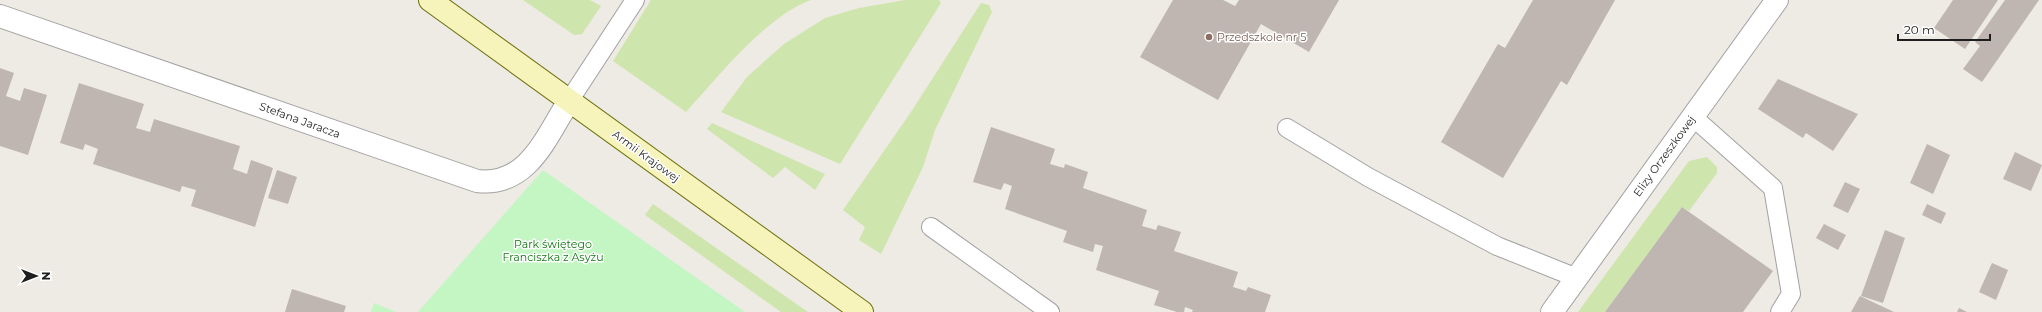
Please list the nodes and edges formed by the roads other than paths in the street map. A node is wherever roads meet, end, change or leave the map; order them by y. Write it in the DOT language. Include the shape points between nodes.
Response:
graph roads {
  1 [pos="430,0"];
  2 [pos="635,0"];
  3 [pos="1776,0"];
  4 [pos="0,16"];
  5 [pos="569,101"];
  6 [pos="1693,117"];
  7 [pos="1287,128"];
  8 [pos="931,227"];
  9 [pos="1577,278"];
  10 [pos="862,312"];
  11 [pos="1050,312"];
  12 [pos="1552,312"];
  13 [pos="1780,312"];
  1 -- 5 [label="street, Armii Krajowej"];
  2 -- 5 [label="lane"];
  3 -- 6 [label="street, Elizy Orzeszkowej"];
  4 -- 5 [label="street, Stefana Jaracza" via="477,180 491,182 505,179 523,169"];
  5 -- 10 [label="street, Armii Krajowej"];
  6 -- 9 [label="street, Elizy Orzeszkowej"];
  6 -- 13 [label="lane" via="1773,188 1791,294"];
  7 -- 9 [label="lane" via="1368,177 1497,246"];
  8 -- 11 [label="lane"];
  9 -- 12 [label="street, Elizy Orzeszkowej"];
}
